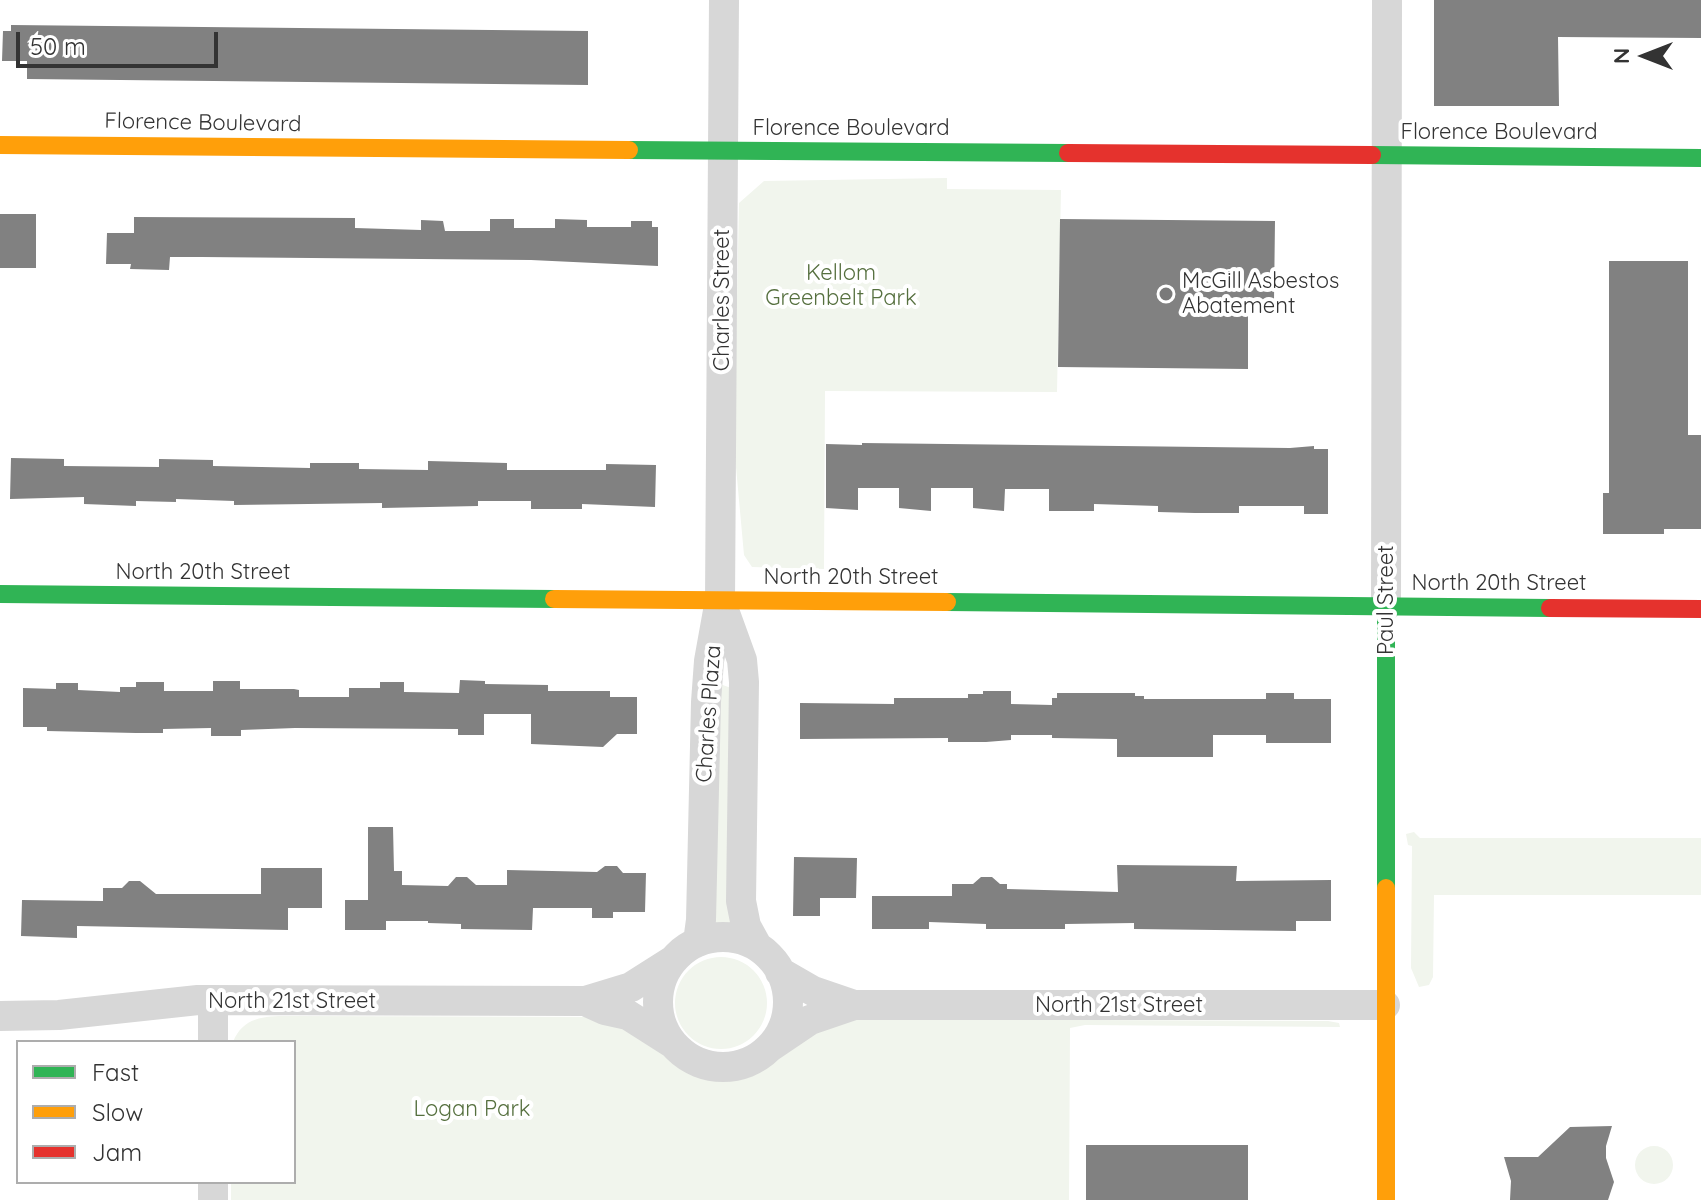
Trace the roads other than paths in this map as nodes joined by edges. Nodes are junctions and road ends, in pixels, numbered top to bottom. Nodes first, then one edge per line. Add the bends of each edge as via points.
1 (724, 0) edge
2 (1387, 0) edge
3 (0, 145) edge
4 (723, 151) junction
5 (1387, 155) junction
6 (1701, 158) edge
7 (0, 594) edge
8 (720, 600) junction
9 (1386, 606) junction
10 (1701, 609) edge
11 (698, 942) junction
12 (757, 946) junction
13 (672, 961) junction
14 (780, 972) junction
15 (213, 1000) junction
16 (585, 1001) junction
17 (854, 1005) junction
18 (1385, 1005) junction
19 (0, 1016) edge
20 (213, 1040) edge
21 (674, 1044) junction
22 (770, 1047) junction
23 (1386, 1200) edge

1 - 4 street, Charles Street
2 - 5 street, Paul Street
3 - 4 street, Florence Boulevard
4 - 5 street, Florence Boulevard
4 - 8 street, Charles Street
5 - 6 street, Florence Boulevard
5 - 9 street, Paul Street
7 - 8 street, North 20th Street
8 - 9 street, North 20th Street
8 - 11 street, Charles Plaza via 706,702
8 - 12 street, Charles Plaza via 742,660 741,901
9 - 10 street, North 20th Street
9 - 18 street, Paul Street
11 - 12 street via 728,937
11 - 13 street
12 - 14 street
13 - 16 street via 631,987
13 - 21 street via 658,1001 659,1016
14 - 17 street
14 - 22 street via 787,989 787,1013
15 - 16 street, North 21st Street
15 - 19 street, North 21st Street
15 - 20 street
16 - 21 street via 628,1015
17 - 18 street, North 21st Street
17 - 22 street via 810,1020
18 - 23 street, Paul Street
21 - 22 street via 691,1059 720,1067 752,1060

